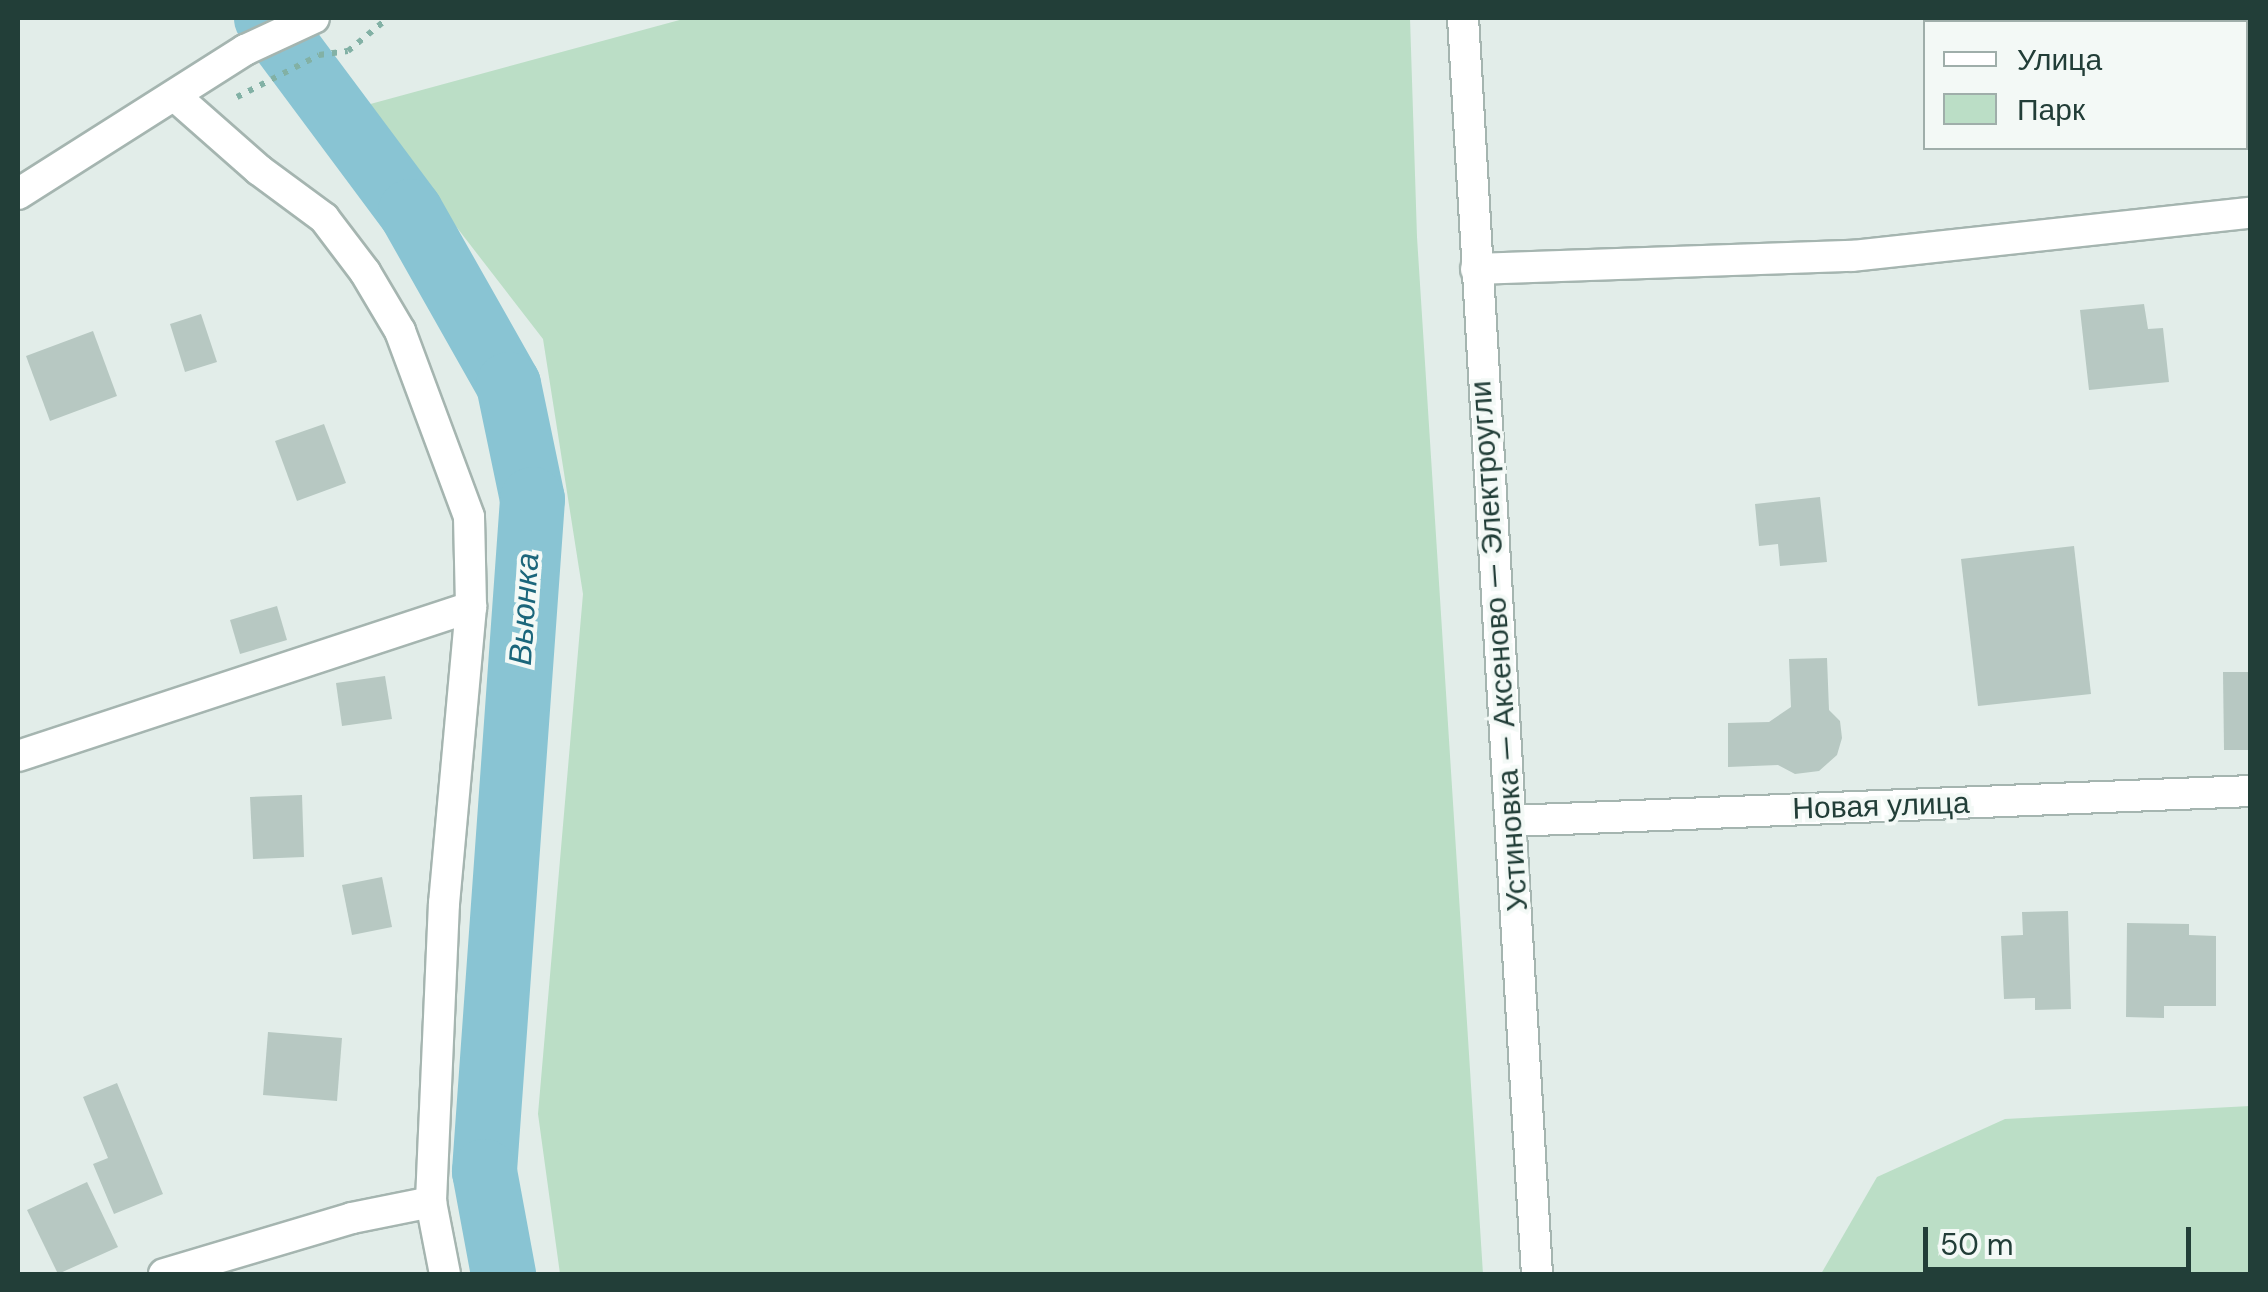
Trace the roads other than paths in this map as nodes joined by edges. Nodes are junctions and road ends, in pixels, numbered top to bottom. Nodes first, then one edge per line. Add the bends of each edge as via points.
1 (312, 18) edge
2 (1463, 18) edge
3 (174, 96) junction
4 (18, 194) edge
5 (2250, 213) edge
6 (1476, 269) junction
7 (471, 606) junction
8 (18, 756) edge
9 (2250, 791) edge
10 (1511, 821) junction
11 (431, 1202) junction
12 (164, 1274) edge
13 (445, 1274) edge
14 (1537, 1274) edge

1 - 3 street via 245,50
2 - 6 street, Устиновка — Аксеново — Электроугли
3 - 4 street
3 - 7 street via 324,218 400,331 469,517
5 - 6 street via 1852,256
6 - 10 street, Устиновка — Аксеново — Электроугли
7 - 8 street
7 - 11 street via 444,902
9 - 10 street, Новая улица
10 - 14 street, Устиновка — Аксеново — Электроугли
11 - 12 street via 352,1218
11 - 13 street

